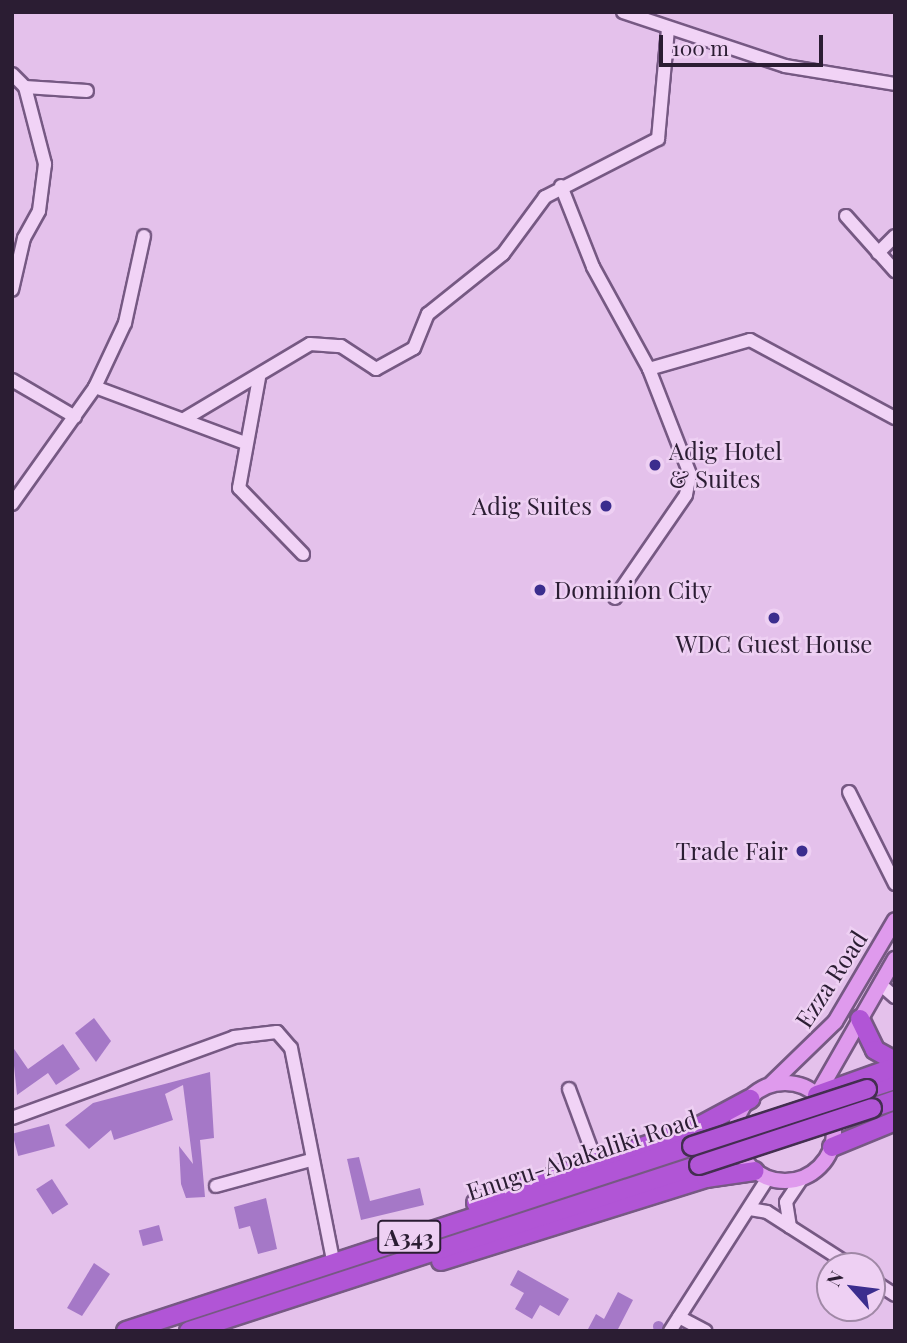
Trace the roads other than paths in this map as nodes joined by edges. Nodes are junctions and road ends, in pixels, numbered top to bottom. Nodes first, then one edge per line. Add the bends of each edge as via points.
1 (626, 13) edge
2 (668, 30) junction
3 (12, 74) edge
4 (895, 84) edge
5 (25, 87) junction
6 (87, 91) dead end
7 (561, 186) junction
8 (846, 216) dead end
9 (144, 236) dead end
10 (895, 236) edge
11 (878, 253) junction
12 (895, 271) edge
13 (12, 290) edge
14 (649, 369) junction
15 (259, 378) junction
16 (12, 380) edge
17 (96, 387) junction
18 (75, 417) junction
19 (186, 418) junction
20 (895, 418) edge
21 (243, 442) junction
22 (12, 504) edge
23 (303, 554) dead end
24 (615, 598) dead end
25 (849, 792) dead end
26 (895, 884) edge
27 (895, 920) edge
28 (895, 959) edge
29 (880, 984) junction
30 (895, 997) edge
31 (860, 1019) junction
32 (895, 1061) edge
33 (895, 1067) edge
34 (895, 1080) edge
35 (769, 1086) junction
36 (569, 1089) dead end
37 (817, 1095) junction
38 (750, 1099) junction
39 (895, 1100) edge
40 (12, 1118) edge
41 (895, 1121) edge
42 (832, 1147) junction
43 (311, 1160) junction
44 (596, 1162) junction
45 (762, 1175) junction
46 (802, 1178) junction
47 (216, 1186) dead end
48 (750, 1209) junction
49 (790, 1227) junction
50 (829, 1252) edge
51 (331, 1255) junction
52 (248, 1290) junction
53 (251, 1310) junction
54 (679, 1317) junction
55 (126, 1331) edge
56 (189, 1331) edge
57 (670, 1331) edge
58 (705, 1331) edge

1 - 2 street
2 - 4 street via 821,74
2 - 7 street via 658,139
3 - 5 street
5 - 6 street
5 - 13 street via 44,172
7 - 14 street via 593,267
7 - 15 street via 537,205 503,254 428,314 414,348 376,369 341,346 310,344
8 - 11 street
9 - 17 street via 125,323
10 - 11 street
11 - 12 street
14 - 20 street via 750,340
14 - 24 street via 691,480
15 - 19 street
15 - 21 street via 259,402
16 - 18 street
17 - 18 street
17 - 19 street
18 - 22 street
19 - 21 street
21 - 23 street via 239,488
25 - 26 street
27 - 35 main road, Ezza Road via 835,1022
28 - 29 main road, Ezza Road
29 - 30 street
29 - 31 main road, Ezza Road
31 - 32 highway via 875,1050
31 - 37 main road, Ezza Road
33 - 37 highway
34 - 52 highway, Enugu-Abakaliki Road / A343, bridge
35 - 37 main road via 799,1085
35 - 38 main road
36 - 44 street
37 - 42 main road via 829,1110
38 - 44 highway via 694,1129
38 - 45 main road via 736,1136
39 - 53 highway, A343, bridge
40 - 43 street via 234,1037 277,1032 290,1048
41 - 42 highway
42 - 46 main road
43 - 47 street
43 - 51 street
44 - 51 highway
45 - 46 main road
45 - 48 street
45 - 53 highway via 706,1178 355,1288
46 - 49 street via 786,1202
48 - 49 street
48 - 54 street
49 - 50 street
51 - 52 highway
52 - 55 highway, Enugu-Abakaliki Road / A343
53 - 56 highway, A343
54 - 57 street
54 - 58 street

